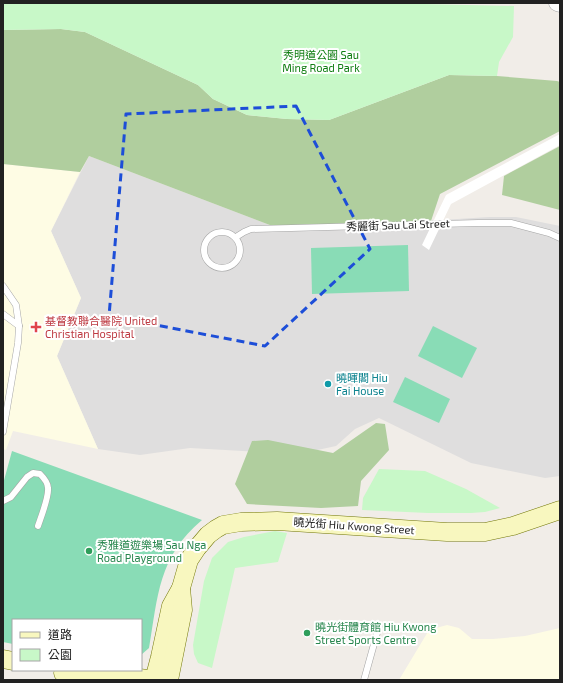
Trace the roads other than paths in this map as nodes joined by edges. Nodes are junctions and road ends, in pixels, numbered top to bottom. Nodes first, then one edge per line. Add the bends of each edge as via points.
1 (557, 3) edge
2 (560, 4) edge
3 (236, 237) junction
4 (560, 238) edge
5 (3, 286) edge
6 (3, 314) edge
7 (19, 326) junction
8 (4, 420) edge
9 (3, 432) edge
10 (3, 501) edge
11 (560, 510) edge
12 (38, 526) dead end
13 (181, 588) junction
14 (379, 626) dead end
15 (56, 672) edge
16 (80, 680) edge
17 (154, 680) edge
18 (169, 680) edge
19 (364, 680) edge

1 - 2 street
3 - 3 lane via 241,248 238,260 227,268 210,263 204,252 210,236 221,231
3 - 4 lane, 秀麗街 Sau Lai Street via 251,229 511,223
5 - 7 lane via 16,305
6 - 7 lane
7 - 8 lane
8 - 9 lane
10 - 12 lane via 11,497 27,477 40,474 48,488
11 - 13 main road, 曉光街 Hiu Kwong Street via 513,526 484,532 277,521 232,523 216,529 197,548 189,560
13 - 17 main road, 曉光街 Hiu Kwong Street via 170,606
13 - 18 main road, 曉光街 Hiu Kwong Street via 183,610
14 - 19 lane
15 - 16 main road
15 - 17 main road via 92,672

